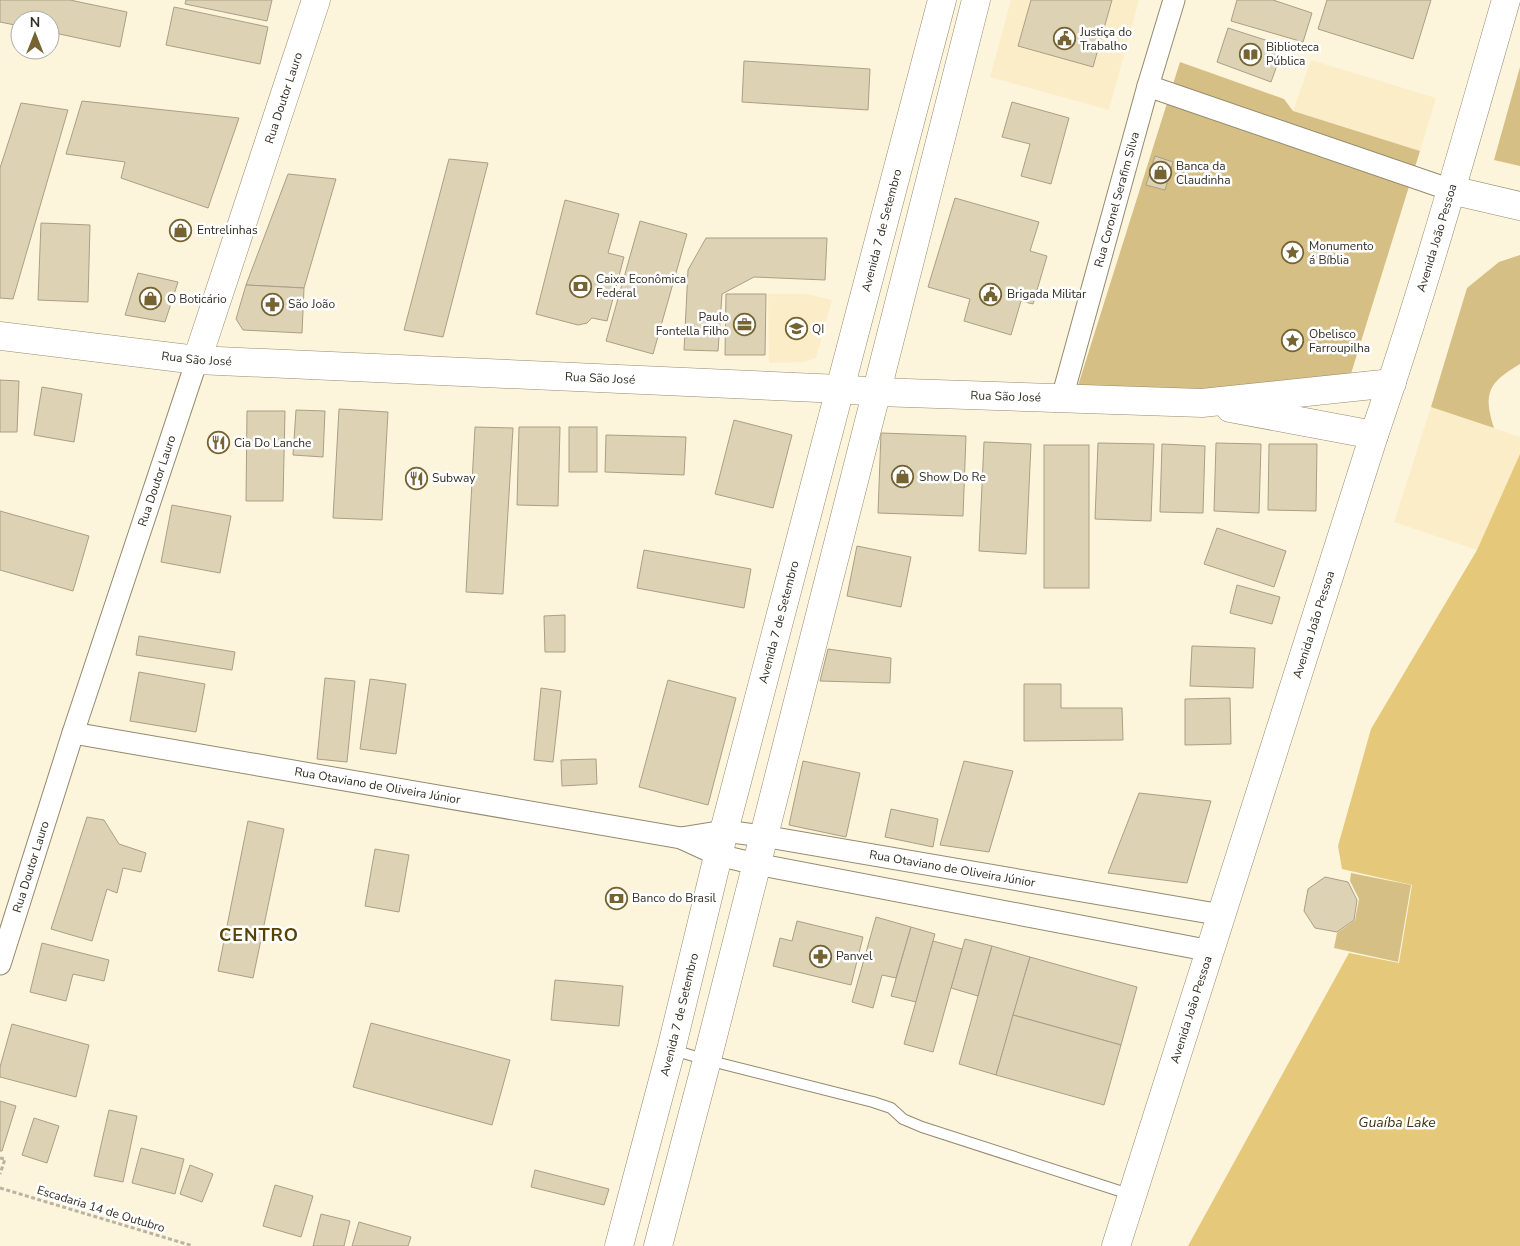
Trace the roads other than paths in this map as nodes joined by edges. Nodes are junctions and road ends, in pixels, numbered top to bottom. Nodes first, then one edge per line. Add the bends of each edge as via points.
1 (316, 0) edge
2 (942, 0) edge
3 (976, 0) edge
4 (1174, 0) edge
5 (1506, 0) edge
6 (1148, 86) junction
7 (1451, 190) junction
8 (1520, 206) edge
9 (0, 336) edge
10 (196, 360) junction
11 (1392, 383) junction
12 (840, 389) junction
13 (876, 392) junction
14 (1062, 398) junction
15 (1202, 403) junction
16 (1374, 436) junction
17 (777, 629) junction
18 (814, 637) junction
19 (73, 733) junction
20 (763, 836) junction
21 (721, 843) junction
22 (921, 863) junction
23 (756, 864) junction
24 (1056, 886) junction
25 (914, 894) junction
26 (1222, 915) junction
27 (1047, 920) junction
28 (1211, 951) junction
29 (0, 964) edge
30 (671, 1050) junction
31 (707, 1060) junction
32 (1132, 1195) junction
33 (619, 1246) edge
34 (658, 1246) edge
35 (1116, 1246) edge

1 - 10 street, Rua Doutor Lauro
2 - 12 street, Avenida 7 de Setembro
3 - 13 street
4 - 6 street, Rua Coronel Serafim Silva
5 - 7 street, Avenida João Pessoa
6 - 7 street
6 - 14 street, Rua Coronel Serafim Silva
7 - 8 street
7 - 11 street, Avenida João Pessoa
9 - 10 street, Rua São José
10 - 12 street, Rua São José
10 - 19 street, Rua Doutor Lauro
11 - 15 street, Rua São José
11 - 16 street, Avenida João Pessoa
12 - 13 street, Rua São José
12 - 17 street, Avenida 7 de Setembro
13 - 14 street, Rua São José
13 - 18 street
14 - 15 street, Rua São José
15 - 16 street, Rua São José
16 - 26 street, Avenida João Pessoa
17 - 18 street
17 - 21 street, Avenida 7 de Setembro
18 - 20 street
19 - 21 street, Rua Otaviano de Oliveira Júnior
19 - 29 street, Rua Doutor Lauro
20 - 21 street, Rua Otaviano de Oliveira Júnior
20 - 22 street, Rua Otaviano de Oliveira Júnior
20 - 23 street
21 - 23 street, Rua Otaviano de Oliveira Júnior
21 - 30 street, Avenida 7 de Setembro
22 - 24 street, Rua Otaviano de Oliveira Júnior
22 - 25 street
23 - 25 street, Rua Otaviano de Oliveira Júnior
23 - 31 street
24 - 26 street, Rua Otaviano de Oliveira Júnior
24 - 27 street
25 - 27 street, Rua Otaviano de Oliveira Júnior
26 - 28 street, Avenida João Pessoa
27 - 28 street, Rua Otaviano de Oliveira Júnior
28 - 32 street, Avenida João Pessoa
30 - 31 lane
30 - 33 street, Avenida 7 de Setembro
31 - 32 lane via 873,1102 891,1108 903,1119 922,1127
31 - 34 street
32 - 35 street, Avenida João Pessoa

